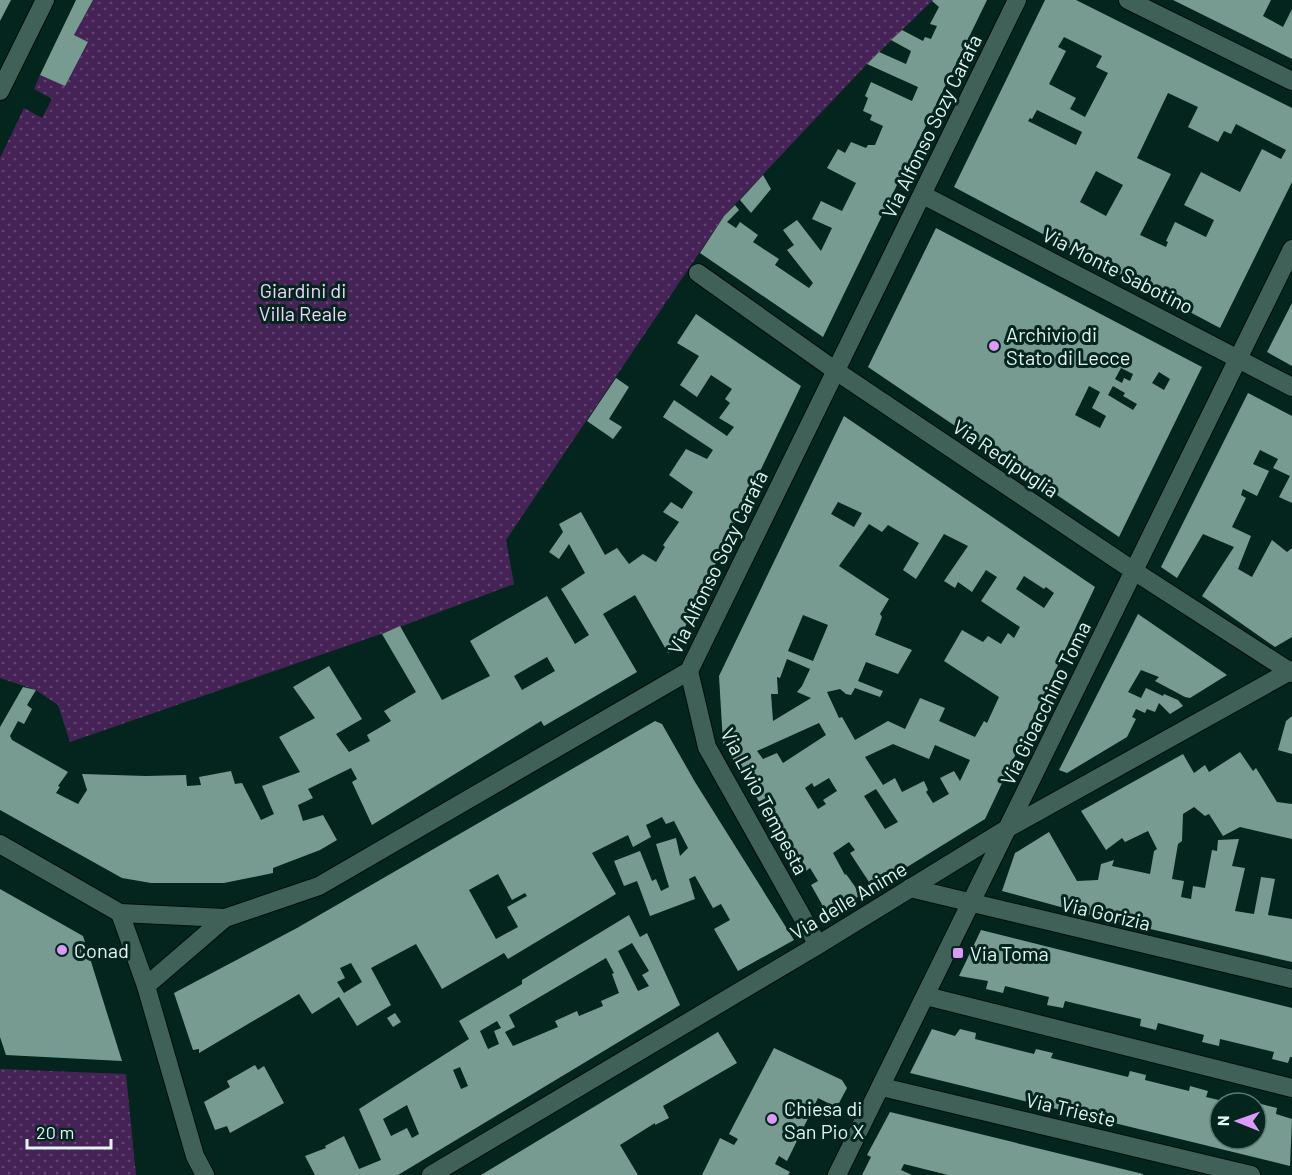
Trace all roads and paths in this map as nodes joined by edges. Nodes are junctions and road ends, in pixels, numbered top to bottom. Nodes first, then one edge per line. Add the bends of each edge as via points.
1 (45, 0) edge
2 (1017, 0) edge
3 (1128, 0) edge
4 (1292, 81) edge
5 (0, 91) edge
6 (923, 195) junction
7 (1292, 249) edge
8 (698, 273) dead end
9 (1239, 358) junction
10 (836, 371) junction
11 (1292, 387) edge
12 (1134, 572) junction
13 (689, 671) junction
14 (1291, 672) edge
15 (1010, 827) junction
16 (0, 844) edge
17 (910, 888) junction
18 (971, 904) junction
19 (120, 913) junction
20 (225, 918) junction
21 (818, 945) junction
22 (1292, 979) edge
23 (146, 986) junction
24 (926, 996) junction
25 (882, 1087) junction
26 (1292, 1088) edge
27 (195, 1156) junction
28 (193, 1175) edge
29 (205, 1175) edge
30 (431, 1175) edge
31 (837, 1175) edge
32 (1251, 1175) edge

1 - 5 street
2 - 6 street, Via Alfonso Sozy Carafa
3 - 4 street
6 - 9 street, Via Monte Sabotino
6 - 10 street, Via Alfonso Sozy Carafa
7 - 9 street, Via Gioacchino Toma
8 - 10 street, Via Redipuglia
9 - 11 street, Via Monte Sabotino
9 - 12 street, Via Gioacchino Toma
10 - 12 street, Via Redipuglia
10 - 13 street, Via Alfonso Sozy Carafa
12 - 14 street, Via Redipuglia
12 - 15 street, Via Gioacchino Toma
13 - 20 street, Via Alfonso Sozy Carafa via 319,886
13 - 21 street, Via Livio Tempesta via 706,747
14 - 15 street, Via delle Anime
15 - 17 street, Via delle Anime
15 - 18 street, Via Gioacchino Toma
16 - 19 street, Via Alfonso Sozy Carafa
17 - 18 street, Via Gorizia
17 - 21 street, Via delle Anime
18 - 22 street, Via Gorizia
18 - 24 street, Via Gioacchino Toma
19 - 20 street, Via Alfonso Sozy Carafa
19 - 23 street
20 - 23 street, Via Alfonso Sozy Carafa
21 - 30 street, Via delle Anime
23 - 27 street
24 - 25 street, Via Gioacchino Toma
24 - 26 street
25 - 31 street, Via Gioacchino Toma
25 - 32 street, Via Trieste
27 - 28 street
27 - 29 street

